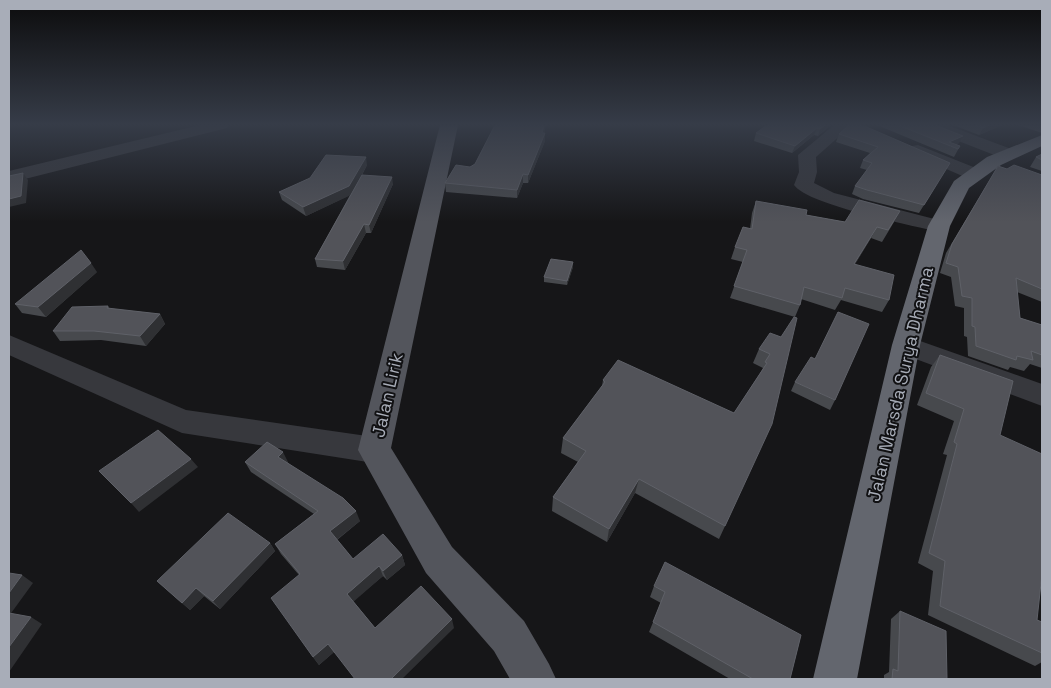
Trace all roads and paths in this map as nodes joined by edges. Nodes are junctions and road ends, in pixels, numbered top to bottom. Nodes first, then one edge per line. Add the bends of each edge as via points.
1 (90, 157) edge
2 (442, 157) edge
3 (807, 157) edge
4 (964, 157) edge
5 (985, 157) edge
6 (1013, 157) edge
7 (999, 165) junction
8 (9, 177) edge
9 (939, 226) junction
10 (9, 344) edge
11 (906, 345) junction
12 (1042, 395) edge
13 (374, 450) junction
14 (534, 679) edge
15 (835, 679) edge

1 - 8 street
2 - 13 main road, Jalan Lirik
3 - 9 street via 808,172 804,184 812,191
4 - 7 street
5 - 7 street
6 - 7 highway, Jalan Marsda Surya Dharma
7 - 9 highway, Jalan Marsda Surya Dharma via 961,185
9 - 11 highway, Jalan Marsda Surya Dharma
10 - 13 street via 182,421
11 - 12 street
11 - 15 highway, Jalan Marsda Surya Dharma
13 - 14 main road, Jalan Lirik via 439,560 509,636

